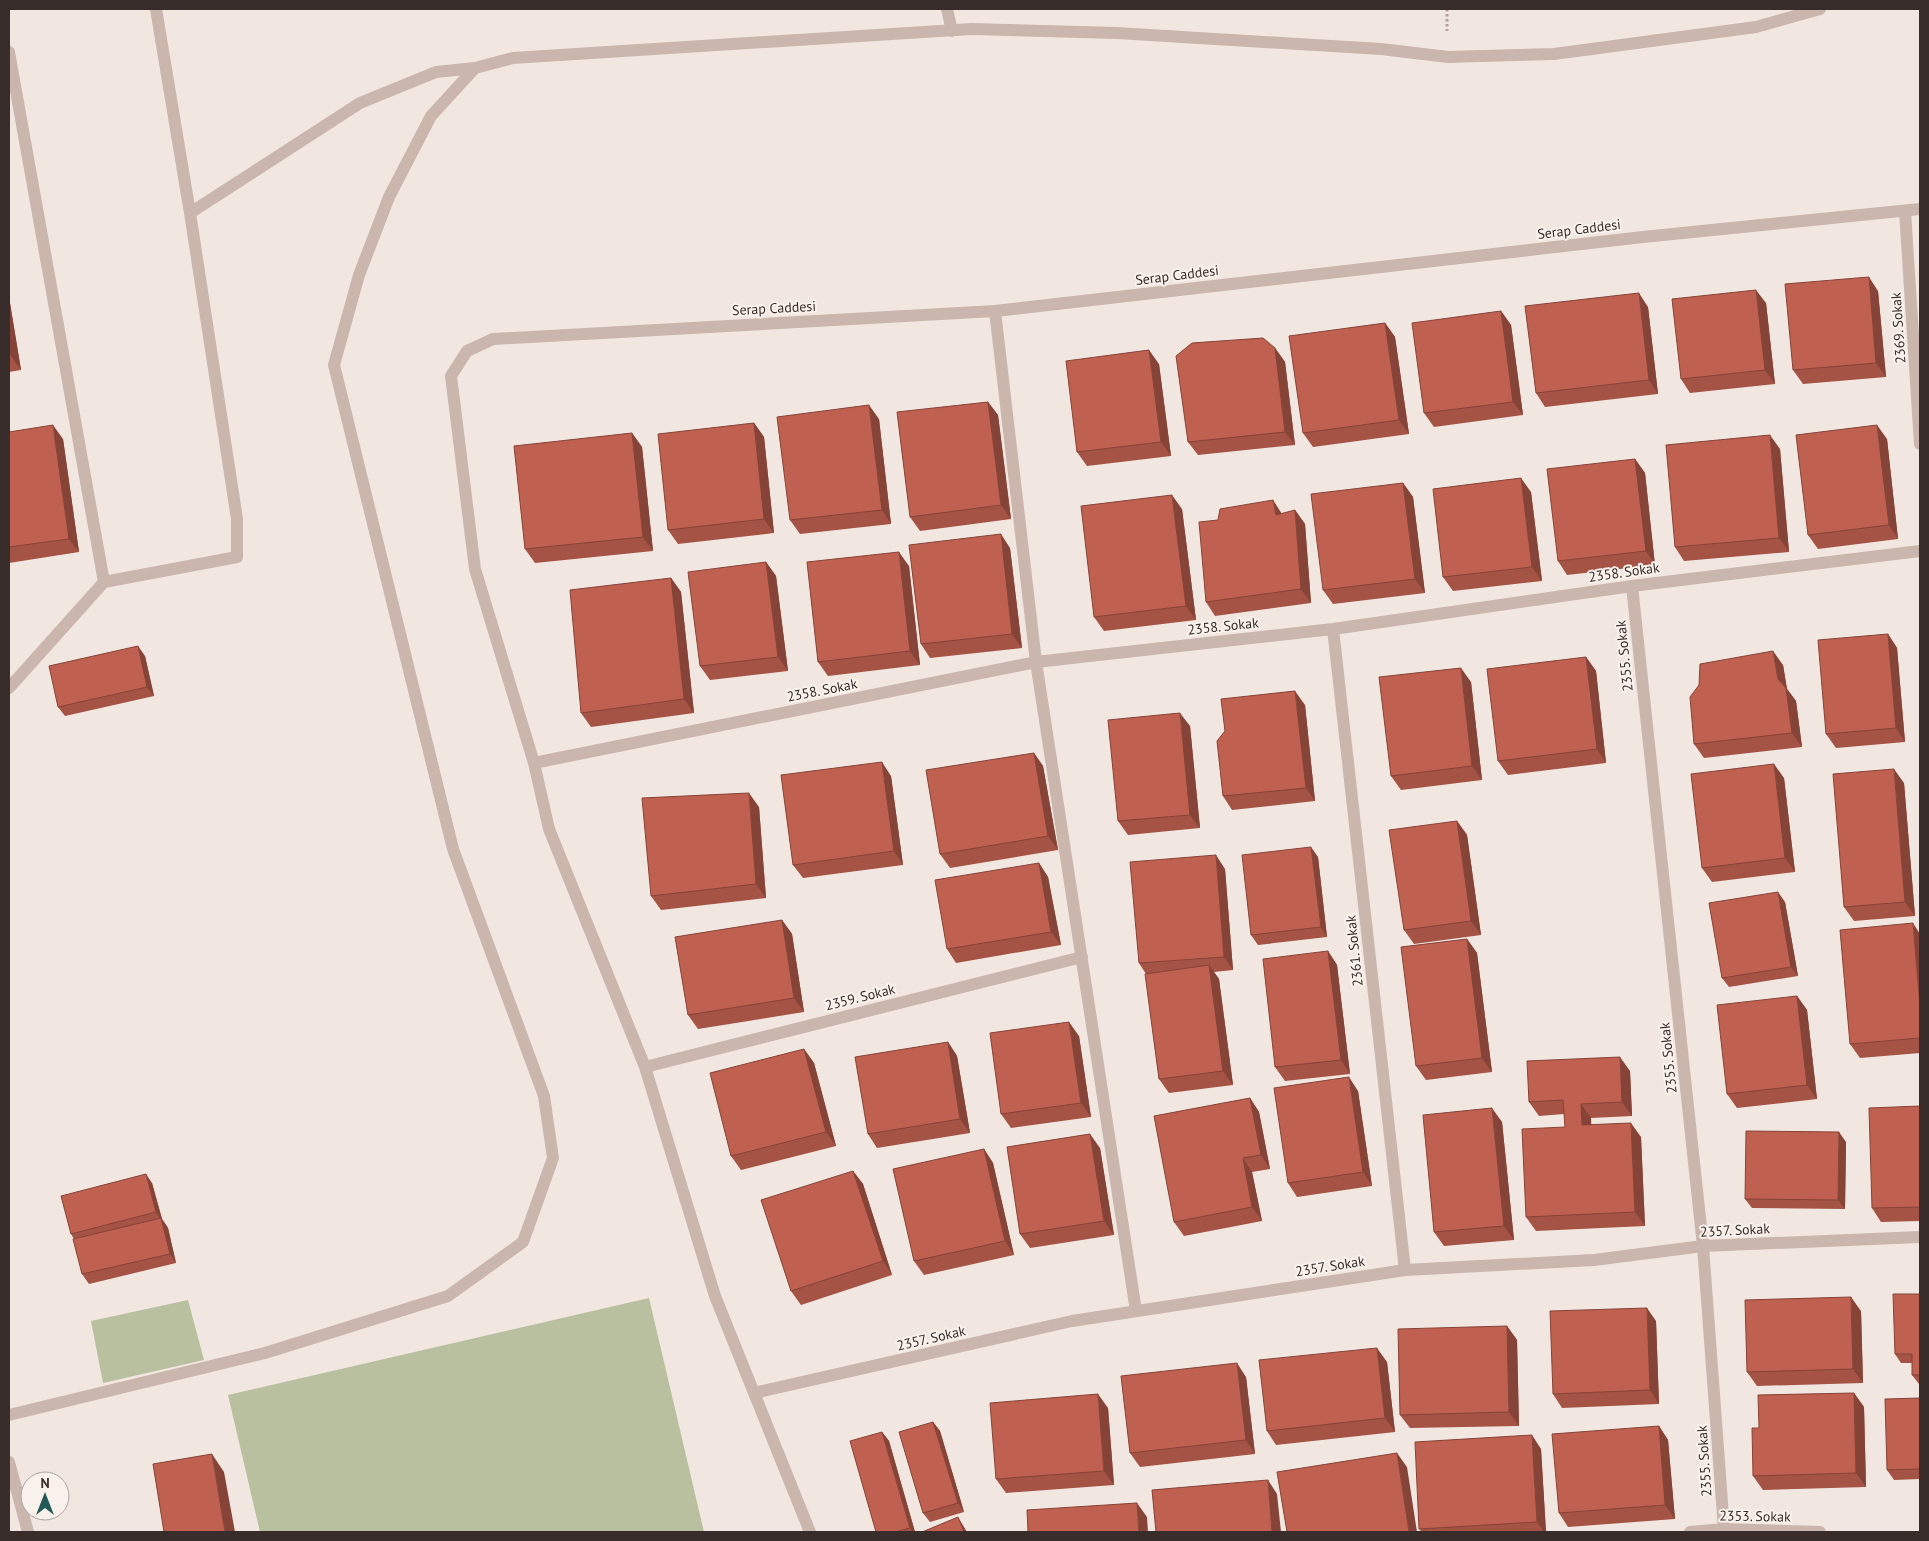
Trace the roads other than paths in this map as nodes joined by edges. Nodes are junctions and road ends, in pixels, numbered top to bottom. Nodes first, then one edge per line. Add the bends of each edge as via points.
1 (156, 9) edge
2 (947, 9) edge
3 (1820, 9) edge
4 (952, 31) junction
5 (9, 52) edge
6 (475, 68) junction
7 (1920, 209) edge
8 (1905, 211) junction
9 (190, 213) junction
10 (995, 311) junction
11 (1920, 444) edge
12 (1920, 551) edge
13 (104, 582) junction
14 (1632, 586) junction
15 (1333, 629) junction
16 (1036, 662) junction
17 (9, 688) edge
18 (534, 763) junction
19 (1082, 957) junction
20 (645, 1067) junction
21 (1920, 1237) edge
22 (1703, 1246) junction
23 (1404, 1270) junction
24 (1136, 1312) junction
25 (754, 1393) junction
26 (9, 1415) edge
27 (9, 1462) edge
28 (1724, 1529) junction
29 (28, 1532) edge
30 (810, 1532) edge
31 (1690, 1532) edge
32 (1820, 1532) edge

1 - 9 street
2 - 4 street
3 - 4 street via 1756,27 1534,55 1448,57 1382,49 1127,34
4 - 6 street via 513,58
5 - 13 street
6 - 9 street via 436,72 360,103
6 - 26 street via 431,116 389,197 360,275 334,365 453,849 544,1096 553,1158 523,1242 448,1296 265,1353
7 - 8 street, Serap Caddesi
8 - 10 street, Serap Caddesi via 1643,237
8 - 11 street, 2369. Sokak
9 - 13 street via 237,519 237,557
10 - 16 street
10 - 18 street, Serap Caddesi via 493,339 467,351 451,376 475,569
12 - 14 street, 2358. Sokak
13 - 17 street
14 - 15 street, 2358. Sokak
14 - 22 street, 2355. Sokak
15 - 16 street, 2358. Sokak
15 - 23 street, 2361. Sokak
16 - 18 street, 2358. Sokak
16 - 19 street
18 - 20 street via 549,829
19 - 20 street, 2359. Sokak
19 - 24 street
20 - 25 street via 715,1296
21 - 22 street, 2357. Sokak
22 - 23 street, 2357. Sokak via 1594,1260
22 - 28 street, 2355. Sokak
23 - 24 street, 2357. Sokak
24 - 25 street, 2357. Sokak via 1072,1321
25 - 30 street
27 - 29 street
28 - 31 street, 2353. Sokak
28 - 32 street, 2353. Sokak

